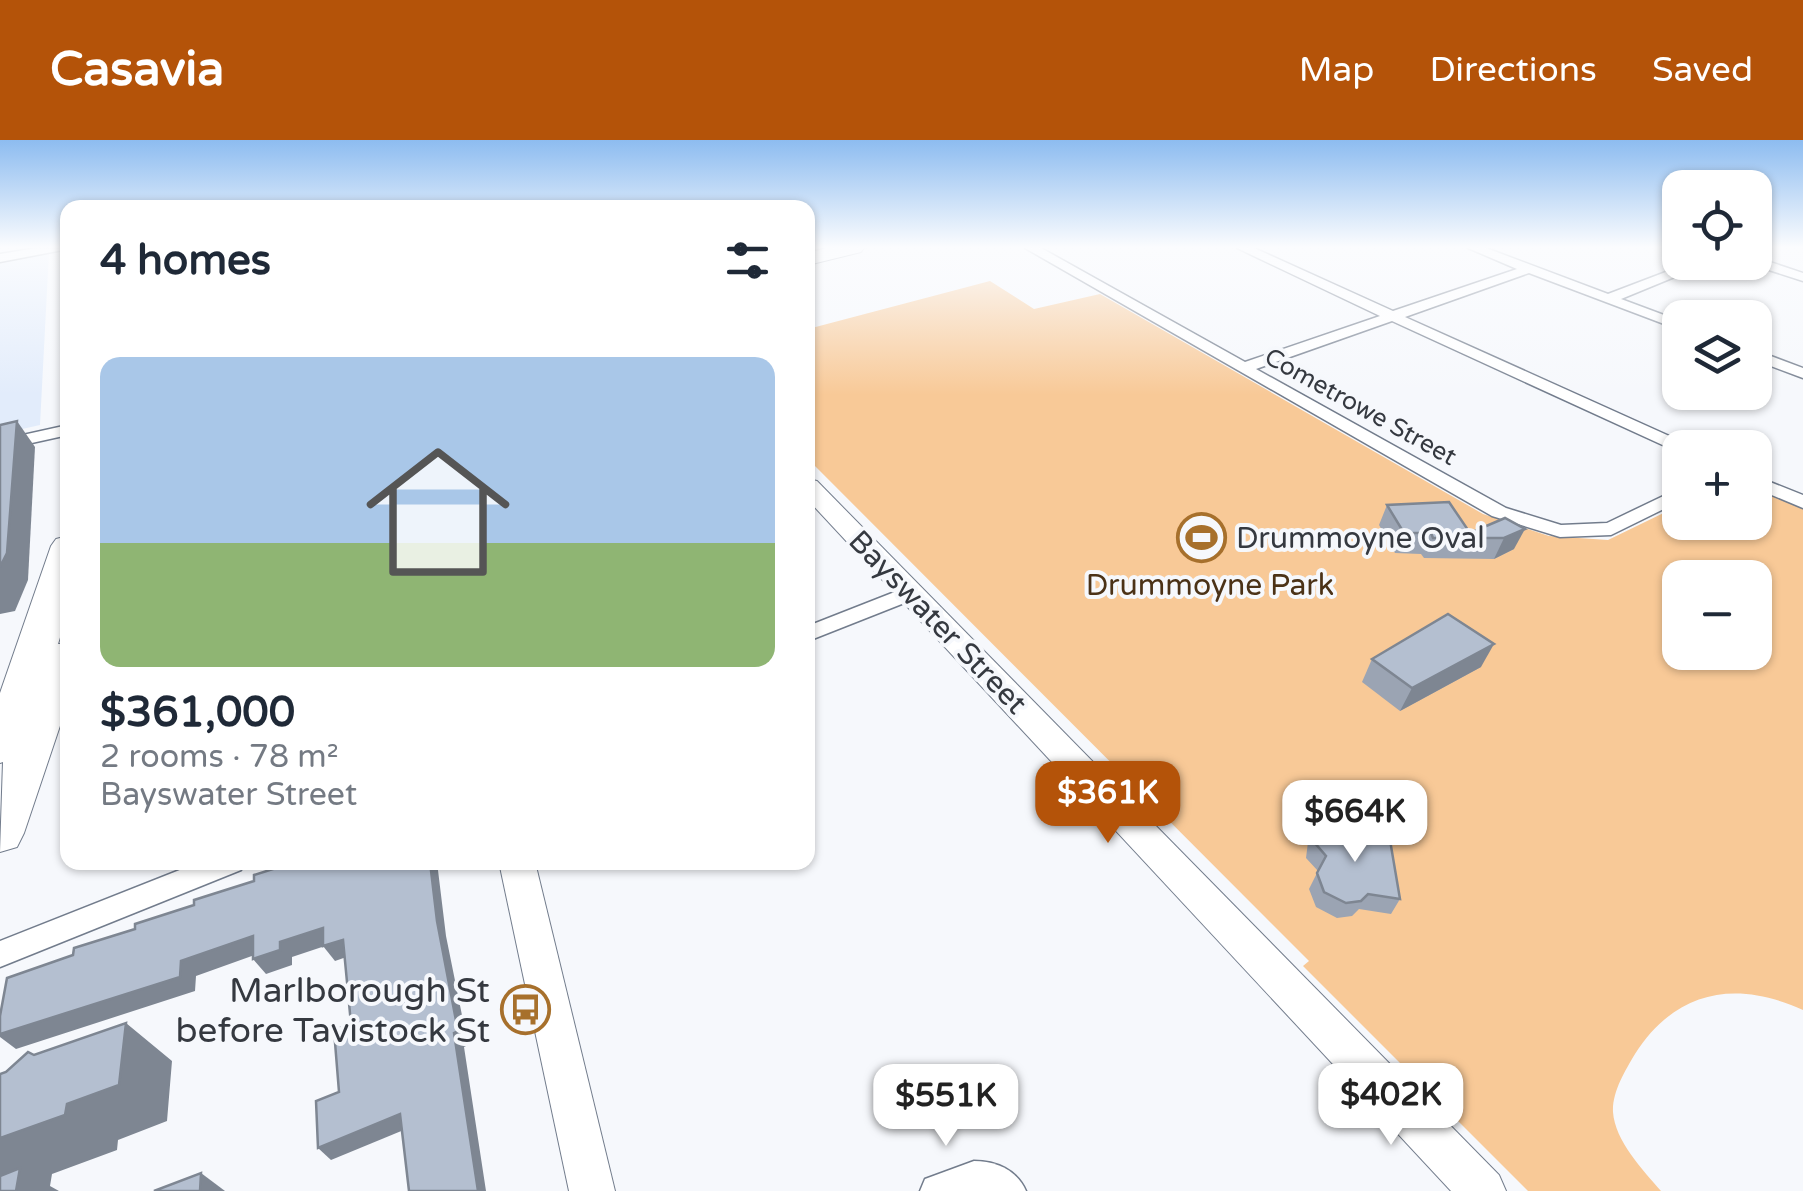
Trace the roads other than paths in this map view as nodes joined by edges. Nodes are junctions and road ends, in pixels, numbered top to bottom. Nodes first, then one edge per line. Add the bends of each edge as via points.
1 (1118, 297) edge
2 (1352, 297) edge
3 (1448, 297) edge
4 (1603, 297) edge
5 (1613, 297) edge
6 (1608, 299) junction
7 (1394, 316) junction
8 (1662, 319) edge
9 (1772, 361) edge
10 (1243, 368) junction
11 (1803, 373) edge
12 (60, 432) edge
13 (1662, 439) edge
14 (0, 445) edge
15 (1772, 488) edge
16 (815, 493) edge
17 (1803, 502) edge
18 (1662, 503) edge
19 (60, 573) edge
20 (910, 594) junction
21 (815, 631) edge
22 (60, 665) edge
23 (0, 748) edge
24 (0, 833) edge
25 (212, 870) edge
26 (519, 870) edge
27 (0, 954) edge
28 (994, 1184) edge
29 (592, 1191) edge
30 (938, 1191) edge
31 (1484, 1191) edge

1 - 10 street, Cometrowe Street
2 - 7 street
3 - 7 street
4 - 6 street
5 - 6 street
6 - 8 street
7 - 10 street
7 - 13 street
9 - 11 street
10 - 18 street, Cometrowe Street via 1498,512 1560,531 1611,530
12 - 14 street
15 - 17 street
16 - 20 street, Bayswater Street
19 - 23 highway
20 - 21 street
20 - 31 street, Bayswater Street
22 - 24 highway
25 - 27 street
26 - 29 street
28 - 30 street via 953,1181

